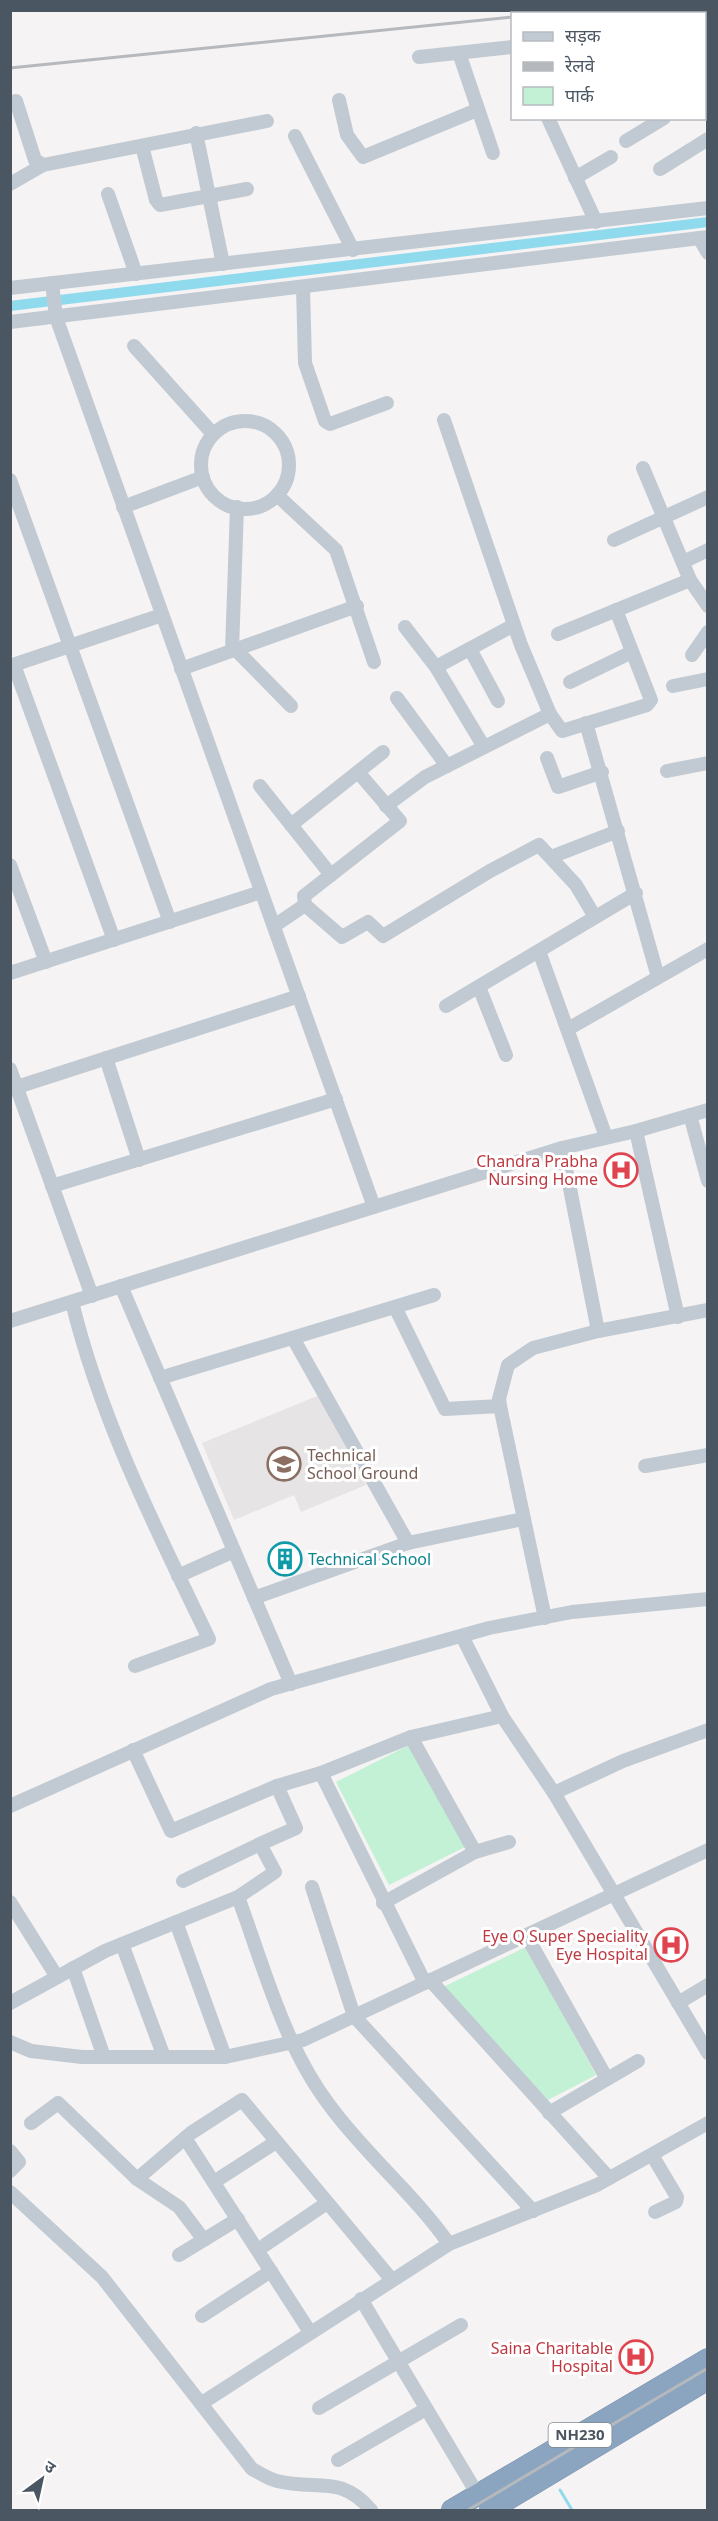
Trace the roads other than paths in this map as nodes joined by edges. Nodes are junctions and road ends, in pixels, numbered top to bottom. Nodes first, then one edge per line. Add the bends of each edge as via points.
1 (511, 47) edge
2 (459, 53) junction
3 (418, 57) dead end
4 (16, 100) dead end
5 (339, 100) dead end
6 (477, 110) junction
7 (549, 120) edge
8 (661, 120) edge
9 (267, 121) dead end
10 (196, 133) junction
11 (296, 136) dead end
12 (708, 139) edge
13 (626, 141) dead end
14 (142, 146) junction
15 (493, 153) dead end
16 (611, 157) dead end
17 (43, 165) junction
18 (660, 169) dead end
19 (575, 178) junction
20 (10, 184) edge
21 (247, 189) dead end
22 (108, 194) dead end
23 (208, 196) junction
24 (708, 208) edge
25 (596, 222) junction
26 (703, 237) edge
27 (353, 250) junction
28 (708, 253) edge
29 (223, 264) junction
30 (136, 274) junction
31 (52, 287) junction
32 (303, 287) junction
33 (10, 288) edge
34 (55, 314) junction
35 (10, 322) edge
36 (134, 346) dead end
37 (387, 403) dead end
38 (444, 420) dead end
39 (213, 434) junction
40 (643, 468) dead end
41 (203, 477) junction
42 (10, 480) edge
43 (278, 495) junction
44 (708, 497) edge
45 (123, 507) junction
46 (237, 507) junction
47 (663, 516) junction
48 (614, 540) dead end
49 (708, 550) edge
50 (683, 562) junction
51 (690, 580) junction
52 (357, 606) junction
53 (708, 606) edge
54 (616, 610) junction
55 (162, 615) junction
56 (514, 625) junction
57 (405, 627) dead end
58 (708, 632) edge
59 (558, 634) dead end
60 (72, 646) junction
61 (470, 649) junction
62 (234, 650) junction
63 (632, 652) junction
64 (692, 656) dead end
65 (374, 662) dead end
66 (12, 665) edge
67 (436, 667) junction
68 (181, 669) junction
69 (708, 679) edge
70 (570, 682) dead end
71 (673, 686) dead end
72 (397, 698) dead end
73 (498, 701) dead end
74 (291, 706) dead end
75 (550, 714) junction
76 (586, 723) junction
77 (484, 747) junction
78 (383, 752) dead end
79 (547, 758) dead end
80 (708, 763) edge
81 (447, 766) junction
82 (667, 771) dead end
83 (358, 772) junction
84 (602, 772) junction
85 (260, 786) dead end
86 (386, 806) junction
87 (291, 825) junction
88 (618, 831) junction
89 (551, 857) junction
90 (10, 865) edge
91 (331, 875) junction
92 (261, 892) junction
93 (636, 893) junction
94 (305, 905) junction
95 (595, 917) junction
96 (170, 922) junction
97 (274, 926) junction
98 (114, 940) junction
99 (708, 949) edge
100 (539, 951) junction
101 (46, 962) junction
102 (10, 974) edge
103 (658, 977) junction
104 (479, 987) junction
105 (299, 996) junction
106 (446, 1006) dead end
107 (568, 1029) junction
108 (506, 1055) dead end
109 (106, 1058) junction
110 (10, 1069) edge
111 (17, 1087) junction
112 (336, 1099) junction
113 (708, 1110) edge
114 (690, 1115) junction
115 (636, 1131) junction
116 (606, 1137) junction
117 (562, 1148) junction
118 (139, 1160) junction
119 (708, 1181) edge
120 (52, 1186) junction
121 (374, 1207) junction
122 (122, 1286) junction
123 (434, 1295) dead end
124 (92, 1296) junction
125 (72, 1302) junction
126 (395, 1307) junction
127 (708, 1310) edge
128 (678, 1317) junction
129 (10, 1321) edge
130 (598, 1331) junction
131 (293, 1338) junction
132 (160, 1378) junction
133 (500, 1406) junction
134 (708, 1455) edge
135 (645, 1466) dead end
136 (523, 1519) junction
137 (408, 1543) junction
138 (234, 1551) junction
139 (178, 1576) junction
140 (254, 1598) junction
141 (708, 1599) edge
142 (545, 1618) junction
143 (462, 1636) junction
144 (135, 1666) dead end
145 (291, 1684) junction
146 (502, 1716) junction
147 (708, 1730) edge
148 (411, 1737) junction
149 (133, 1750) junction
150 (321, 1773) junction
151 (277, 1786) junction
152 (554, 1793) junction
153 (10, 1806) edge
154 (509, 1842) dead end
155 (260, 1844) junction
156 (708, 1850) edge
157 (475, 1852) junction
158 (183, 1881) dead end
159 (312, 1887) dead end
160 (614, 1894) junction
161 (238, 1898) junction
162 (10, 1902) edge
163 (383, 1903) junction
164 (176, 1922) junction
165 (526, 1935) junction
166 (122, 1944) junction
167 (73, 1968) junction
168 (57, 1977) junction
169 (428, 1982) junction
170 (708, 1985) edge
171 (10, 2003) edge
172 (678, 2003) junction
173 (354, 2016) junction
174 (10, 2042) edge
175 (292, 2043) junction
176 (708, 2053) edge
177 (104, 2057) junction
178 (164, 2057) junction
179 (225, 2057) junction
180 (638, 2061) dead end
181 (608, 2079) junction
182 (549, 2113) junction
183 (31, 2123) dead end
184 (708, 2123) edge
185 (185, 2138) junction
186 (276, 2142) junction
187 (10, 2151) edge
188 (652, 2155) junction
189 (10, 2171) edge
190 (609, 2178) junction
191 (137, 2179) junction
192 (214, 2182) junction
193 (10, 2192) edge
194 (327, 2203) junction
195 (533, 2211) junction
196 (655, 2212) dead end
197 (238, 2219) junction
198 (204, 2240) junction
199 (449, 2244) junction
200 (265, 2246) dead end
201 (179, 2255) dead end
202 (271, 2271) junction
203 (392, 2280) junction
204 (361, 2299) junction
205 (202, 2316) dead end
206 (461, 2325) dead end
207 (310, 2332) junction
208 (708, 2359) edge
209 (398, 2360) junction
210 (708, 2379) edge
211 (202, 2403) junction
212 (319, 2408) dead end
213 (426, 2409) junction
214 (338, 2460) dead end
215 (484, 2503) edge
216 (371, 2511) edge
217 (452, 2511) edge

1 - 2 street
2 - 3 street
2 - 6 street
4 - 17 street via 35,160
5 - 6 street via 346,135 363,157
6 - 15 street
7 - 19 street
8 - 13 street
9 - 10 street
10 - 14 street
10 - 23 street
11 - 27 street
12 - 18 street
14 - 17 street
14 - 23 street via 160,204
16 - 19 street
17 - 20 street
19 - 25 street
21 - 23 street
22 - 30 street
23 - 29 street
24 - 25 street
25 - 27 street
26 - 28 street
26 - 32 street
27 - 29 street
29 - 30 street
30 - 31 street
31 - 33 street
31 - 34 street
32 - 34 street
32 - 37 street via 305,363 325,421 330,424
34 - 35 street
34 - 45 street
36 - 39 street
38 - 56 street
39 - 41 street via 203,451
39 - 43 street via 225,425 244,420 263,424 276,433 286,447 290,464
40 - 47 street
41 - 45 street
41 - 46 street via 215,497
42 - 60 street
43 - 46 street via 261,506
43 - 52 street via 336,550
44 - 47 street
45 - 55 street
46 - 62 street
47 - 48 street
47 - 50 street
49 - 50 street
50 - 51 street
51 - 53 street
51 - 54 street
52 - 62 street
52 - 65 street
54 - 59 street
54 - 63 street
55 - 60 street
55 - 68 street
56 - 61 street
56 - 75 street
57 - 67 street
58 - 64 street
60 - 66 street
60 - 96 street
61 - 67 street
61 - 73 street
62 - 68 street
62 - 74 street
63 - 70 street
63 - 76 street via 651,700 647,705
66 - 98 street
67 - 77 street
68 - 92 street
69 - 71 street
72 - 81 street
75 - 76 street via 562,731
75 - 77 street
76 - 84 street
77 - 81 street
78 - 83 street
79 - 84 street via 558,787
80 - 82 street
81 - 86 street
83 - 86 street
83 - 87 street
84 - 88 street
85 - 87 street
86 - 91 street via 400,821
87 - 91 street
88 - 89 street
88 - 93 street
89 - 94 street via 543,847 534,846 383,936 369,922 342,937
89 - 95 street via 576,885
90 - 101 street
91 - 94 street via 304,896
92 - 96 street
92 - 97 street
93 - 95 street
93 - 103 street
94 - 97 street
95 - 100 street
96 - 98 street
97 - 105 street
98 - 101 street
99 - 103 street
100 - 104 street
100 - 107 street
101 - 102 street
103 - 107 street
104 - 106 street
104 - 108 street
105 - 109 street
105 - 112 street
107 - 116 street
109 - 111 street
109 - 118 street
110 - 111 street
111 - 120 street
112 - 118 street
112 - 121 street
113 - 114 street
114 - 115 street
114 - 119 street
115 - 116 street
115 - 128 street
116 - 117 street
117 - 121 street
117 - 130 street
118 - 120 street
120 - 124 street
121 - 122 street
122 - 124 street
122 - 132 street
123 - 126 street
124 - 125 street
125 - 129 street
125 - 139 street via 84,1354 109,1423
126 - 131 street
126 - 133 street via 445,1409
127 - 128 street
128 - 130 street
130 - 133 street via 533,1348 508,1365
131 - 132 street
131 - 137 street
132 - 138 street
133 - 136 street
134 - 135 street
136 - 137 street
136 - 142 street
137 - 140 street
138 - 139 street
138 - 140 street
139 - 144 street via 209,1639
140 - 145 street
141 - 142 street
142 - 143 street
143 - 145 street
143 - 146 street
145 - 149 street via 271,1689
146 - 148 street
146 - 152 street
147 - 152 street via 623,1761
148 - 150 street
148 - 157 street
149 - 151 street via 171,1831
149 - 153 street
150 - 151 street
150 - 163 street
151 - 155 street via 296,1828
152 - 160 street
154 - 157 street
155 - 158 street
155 - 161 street via 275,1872
156 - 160 street
157 - 163 street
159 - 173 street
160 - 165 street
160 - 172 street
161 - 164 street
161 - 175 street
162 - 168 street
163 - 169 street
164 - 166 street
164 - 179 street
165 - 169 street
165 - 181 street
166 - 167 street
166 - 178 street
167 - 168 street
167 - 177 street
168 - 171 street
169 - 173 street
169 - 182 street
170 - 172 street
172 - 176 street
173 - 175 street
173 - 195 street
174 - 177 street via 31,2051
175 - 179 street
175 - 199 street via 329,2106 430,2217
177 - 178 street
178 - 179 street
180 - 181 street
181 - 182 street
182 - 190 street
183 - 191 street via 58,2103
184 - 188 street
185 - 186 street via 242,2100
185 - 191 street
185 - 192 street
186 - 192 street
186 - 194 street
187 - 189 street via 19,2162
188 - 190 street
188 - 196 street via 677,2197 676,2202
190 - 195 street
191 - 198 street via 179,2207
192 - 197 street
193 - 211 street via 102,2277
194 - 200 street
194 - 203 street
195 - 199 street
197 - 198 street
197 - 202 street
198 - 201 street
199 - 203 street
202 - 205 street
202 - 207 street
203 - 204 street
204 - 207 street
204 - 209 street
206 - 209 street
207 - 211 street
208 - 215 highway, NH230
209 - 212 street
209 - 213 street
210 - 215 highway, NH230
211 - 216 street via 252,2469 276,2481 342,2487
213 - 214 street
213 - 215 street
215 - 217 highway, NH230

